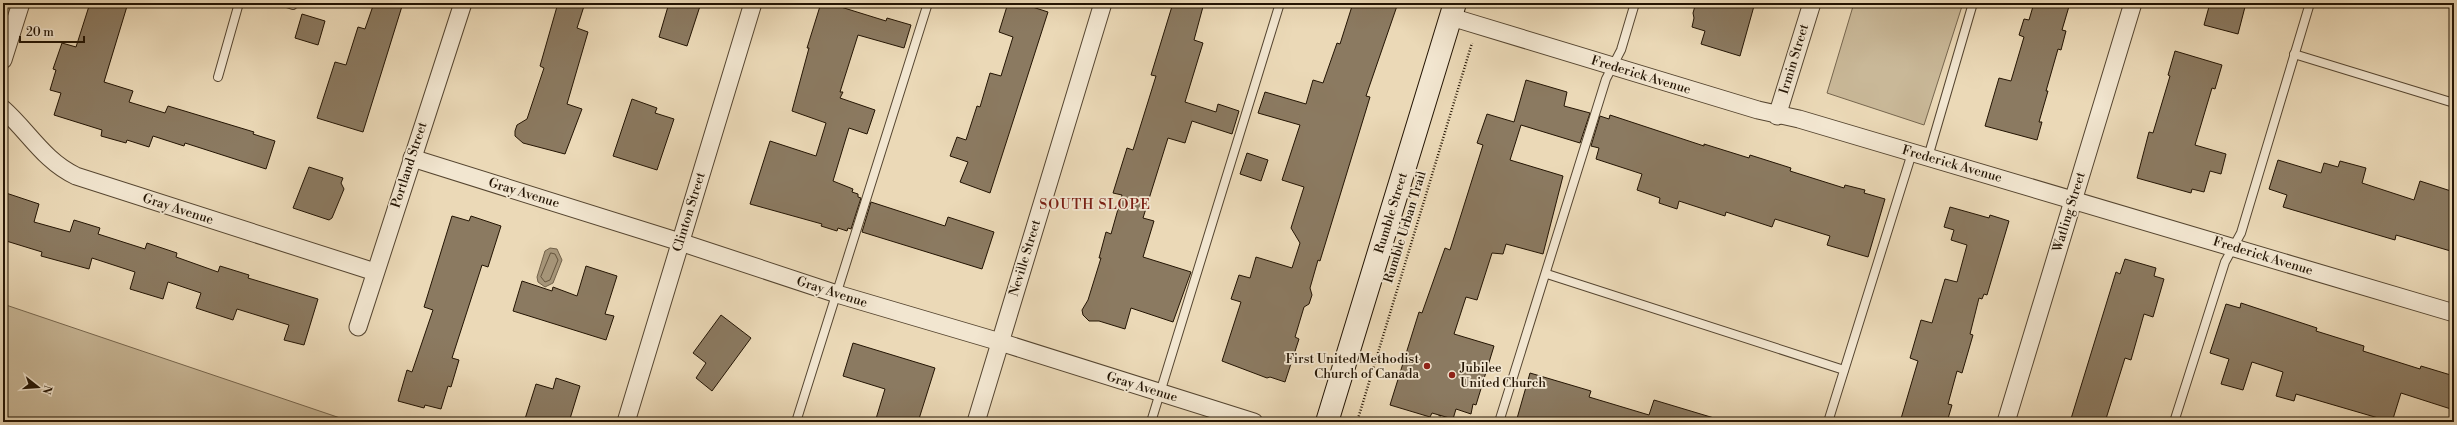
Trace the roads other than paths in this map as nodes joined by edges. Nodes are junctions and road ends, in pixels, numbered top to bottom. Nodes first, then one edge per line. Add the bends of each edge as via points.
1 (21, 3) edge
2 (239, 3) edge
3 (287, 3) edge
4 (293, 3) edge
5 (462, 3) edge
6 (753, 3) edge
7 (928, 3) edge
8 (1103, 3) edge
9 (1280, 3) edge
10 (1635, 3) edge
11 (1812, 3) edge
12 (1973, 3) edge
13 (2133, 3) edge
14 (2310, 3) edge
15 (1453, 10) edge
16 (2294, 54) junction
17 (3, 60) edge
18 (1612, 67) junction
19 (218, 77) dead end
20 (2454, 104) edge
21 (3, 109) edge
22 (1777, 116) junction
23 (1920, 155) junction
24 (412, 158) junction
25 (2073, 199) junction
26 (680, 242) junction
27 (2233, 247) junction
28 (375, 272) junction
29 (1547, 274) junction
30 (837, 294) junction
31 (2454, 313) edge
32 (358, 327) dead end
33 (1000, 342) junction
34 (1844, 370) junction
35 (1160, 392) junction
36 (626, 422) edge
37 (796, 422) edge
38 (976, 422) edge
39 (1151, 422) edge
40 (1254, 422) edge
41 (1326, 422) edge
42 (1499, 422) edge
43 (1828, 422) edge
44 (2006, 422) edge
45 (2174, 422) edge

1 - 17 street
2 - 19 lane
3 - 4 lane
5 - 24 street, Portland Street
6 - 26 street, Clinton Street
7 - 30 lane
8 - 33 street, Neville Street
9 - 35 lane
10 - 18 lane via 1621,50
11 - 22 street, Irmin Street
12 - 23 lane
13 - 25 street, Watling Street
14 - 16 lane
15 - 18 street, Frederick Avenue
15 - 41 street, Rumble Street
16 - 20 lane
16 - 27 lane via 2241,233
18 - 22 street, Frederick Avenue
18 - 29 lane
21 - 28 street, Gray Avenue via 48,158 61,169 76,176
22 - 23 street, Frederick Avenue via 1799,119
23 - 25 street, Frederick Avenue
23 - 34 lane
24 - 26 street, Gray Avenue
24 - 28 street, Portland Street
25 - 27 street, Frederick Avenue
25 - 44 street, Watling Street
26 - 30 street, Gray Avenue
26 - 36 street, Clinton Street
27 - 31 street, Frederick Avenue
27 - 45 lane via 2225,262
28 - 32 street, Portland Street
29 - 34 lane
29 - 42 lane
30 - 33 street, Gray Avenue
30 - 37 lane
33 - 35 street, Gray Avenue
33 - 38 street, Neville Street
34 - 43 lane
35 - 39 lane
35 - 40 street, Gray Avenue

